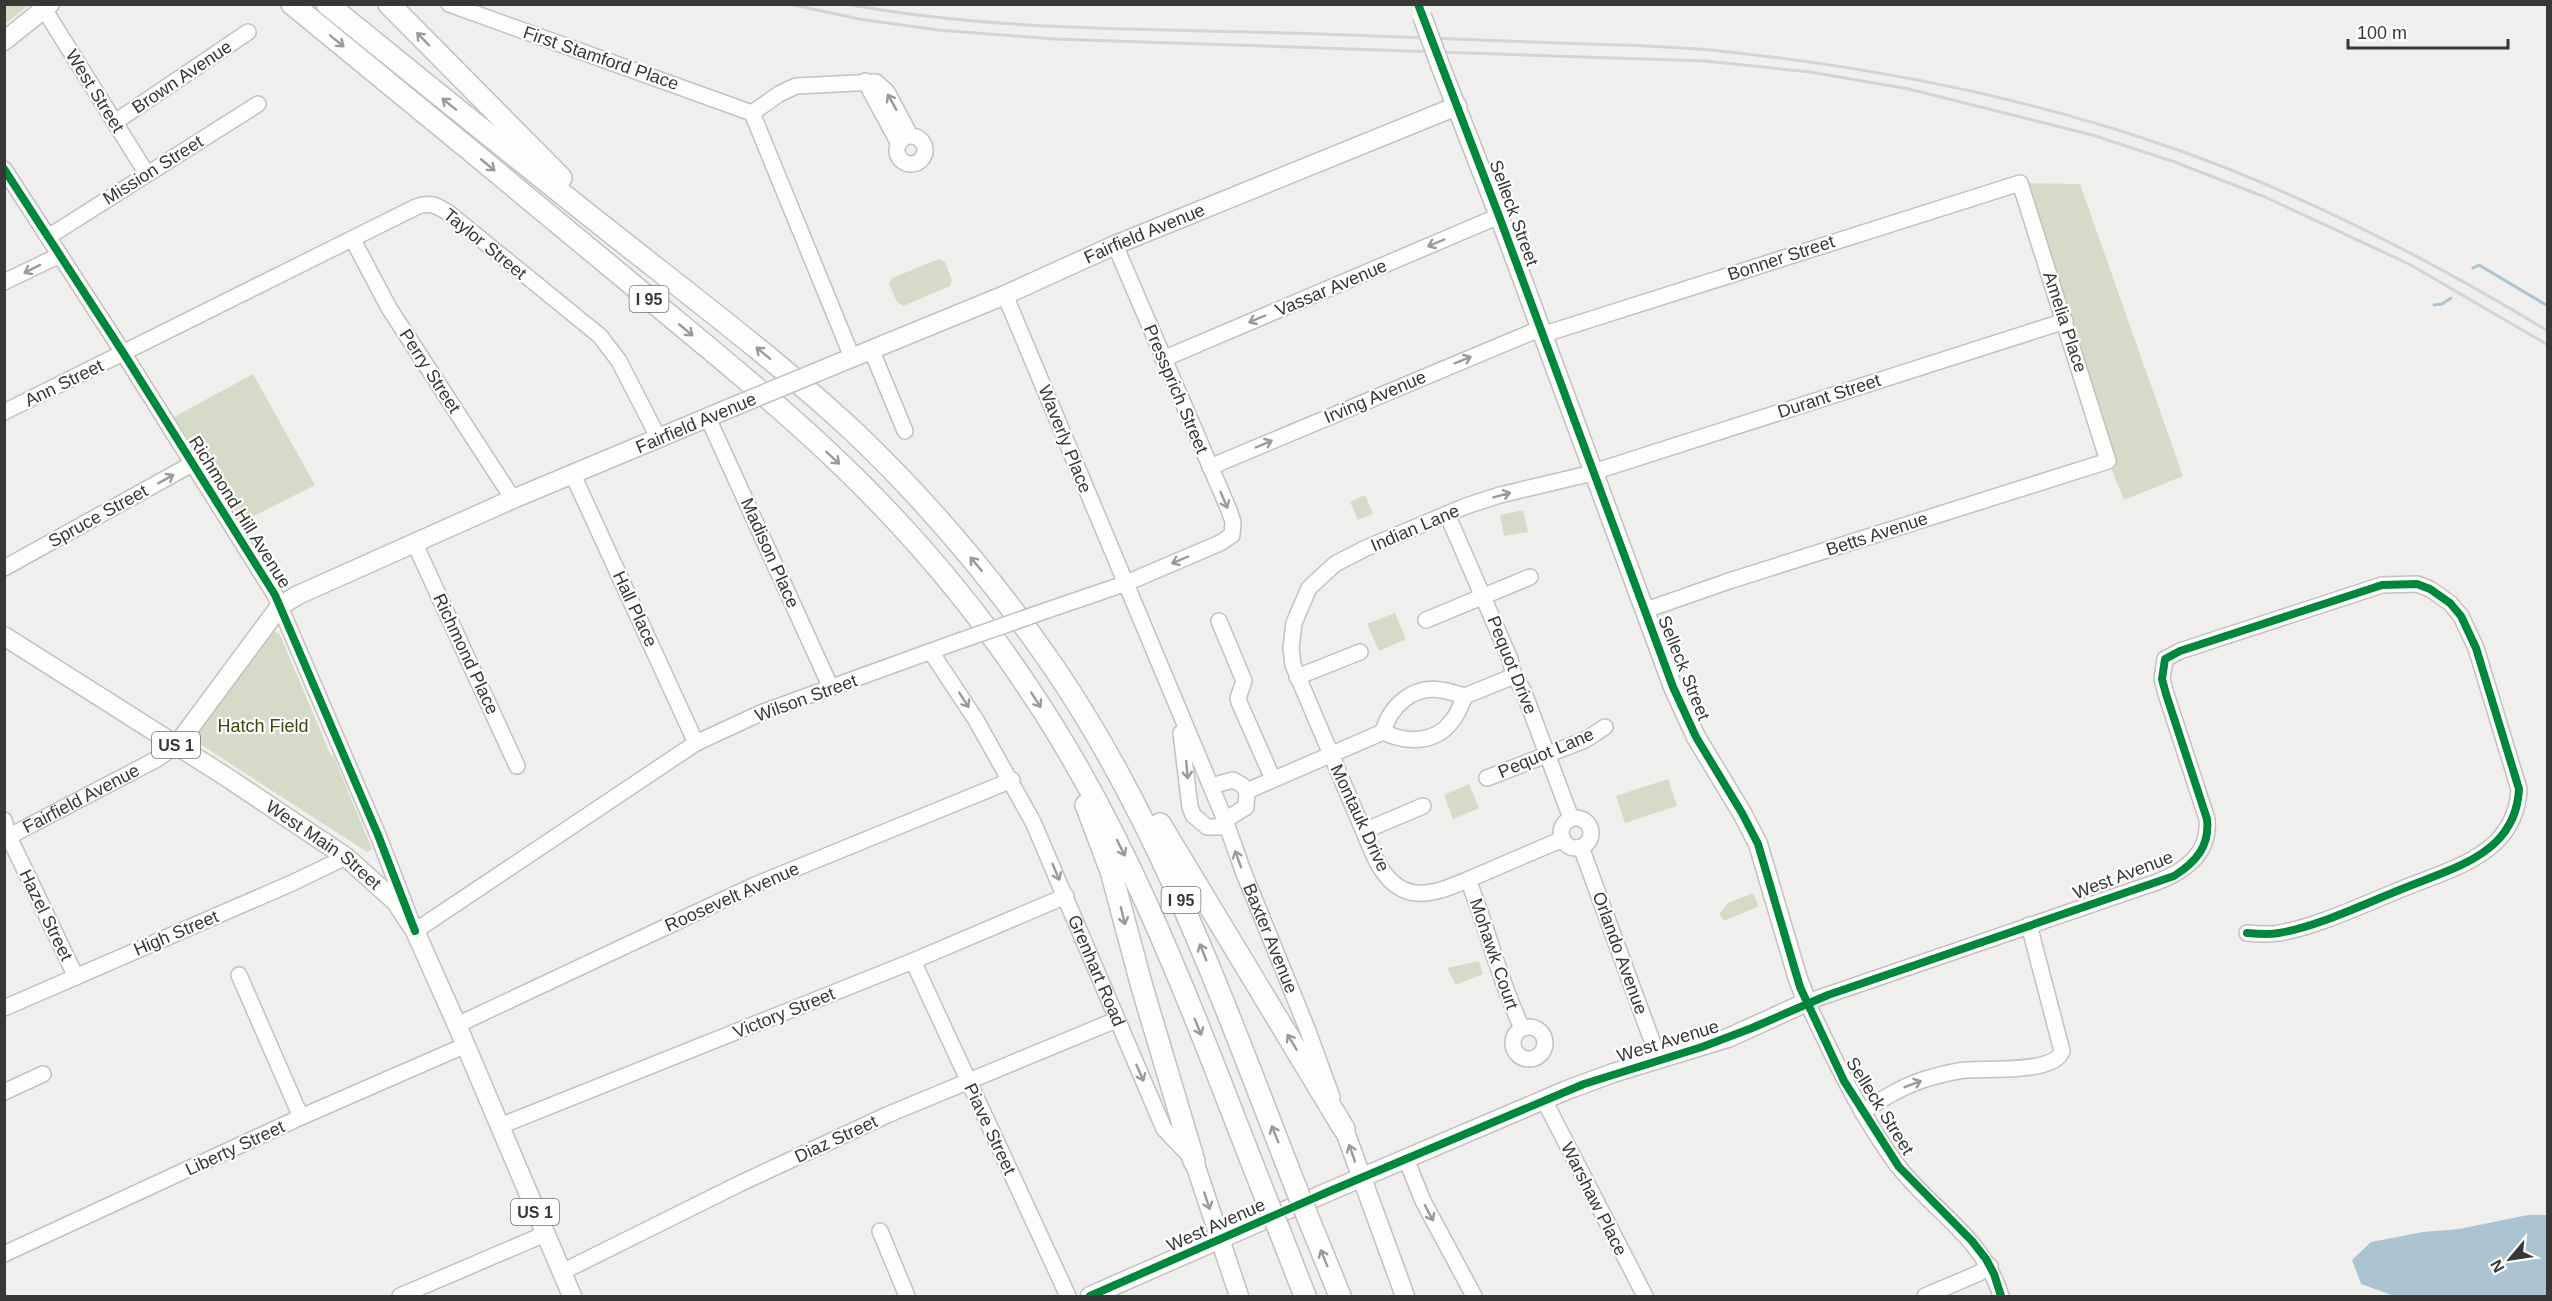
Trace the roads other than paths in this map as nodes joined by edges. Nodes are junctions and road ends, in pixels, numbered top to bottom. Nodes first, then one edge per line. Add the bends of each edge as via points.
1 (292, 4) edge
2 (327, 4) edge
3 (389, 4) edge
4 (449, 4) edge
5 (47, 7) edge
6 (1420, 10) edge
7 (248, 32) dead end
8 (4, 40) edge
9 (258, 104) dead end
10 (1457, 106) junction
11 (752, 113) junction
12 (115, 122) junction
13 (904, 139) dead end
14 (4, 168) edge
15 (147, 174) junction
16 (2020, 183) joint
17 (1499, 216) junction
18 (48, 237) junction
19 (353, 240) junction
20 (1115, 245) junction
21 (60, 255) junction
22 (643, 258) junction
23 (4, 282) edge
24 (1005, 295) junction
25 (2065, 321) junction
26 (1542, 332) junction
27 (871, 349) junction
28 (124, 354) junction
29 (852, 357) junction
30 (1163, 359) junction
31 (4, 412) edge
32 (708, 418) junction
33 (905, 431) dead end
34 (659, 439) junction
35 (2108, 461) joint
36 (192, 465) junction
37 (1210, 467) junction
38 (1594, 472) junction
39 (573, 475) junction
40 (513, 499) junction
41 (1447, 514) junction
42 (1232, 535) joint
43 (414, 542) junction
44 (4, 568) edge
45 (1530, 577) dead end
46 (1124, 584) junction
47 (1484, 596) junction
48 (280, 606) junction
49 (1646, 610) junction
50 (1426, 620) dead end
51 (1219, 621) dead end
52 (4, 636) edge
53 (1291, 648) joint
54 (931, 652) junction
55 (1360, 652) dead end
56 (1056, 670) junction
57 (1514, 676) junction
58 (1297, 677) junction
59 (831, 688) junction
60 (1170, 693) junction
61 (1465, 696) junction
62 (1052, 724) junction
63 (1605, 727) dead end
64 (1383, 732) junction
65 (696, 743) junction
66 (177, 746) junction
67 (1547, 754) junction
68 (1331, 755) junction
69 (517, 766) dead end
70 (1487, 778) dead end
71 (1273, 779) junction
72 (1012, 780) junction
73 (1211, 786) junction
74 (1247, 791) junction
75 (1423, 806) dead end
76 (1571, 819) junction
77 (4, 820) edge
78 (1226, 824) junction
79 (1364, 831) junction
80 (378, 836) junction
81 (7, 838) edge
82 (1563, 839) junction
83 (1581, 847) junction
84 (346, 856) junction
85 (373, 879) junction
86 (1468, 880) junction
87 (1066, 896) junction
88 (2029, 926) junction
89 (415, 931) junction
90 (2247, 933) dead end
91 (913, 961) junction
92 (239, 975) dead end
93 (76, 977) junction
94 (1807, 1002) junction
95 (4, 1008) edge
96 (1116, 1020) junction
97 (457, 1025) junction
98 (1522, 1028) dead end
99 (466, 1045) junction
100 (1659, 1060) junction
101 (43, 1074) dead end
102 (968, 1081) junction
103 (4, 1092) edge
104 (1544, 1100) junction
105 (1862, 1112) junction
106 (301, 1117) junction
107 (500, 1126) junction
108 (1344, 1129) junction
109 (1406, 1159) junction
110 (1194, 1161) junction
111 (1361, 1178) junction
112 (880, 1231) dead end
113 (545, 1234) junction
114 (1220, 1241) junction
115 (4, 1254) edge
116 (1990, 1266) junction
117 (562, 1272) junction
118 (406, 1295) edge
119 (572, 1296) edge
120 (907, 1296) edge
121 (1068, 1296) edge
122 (1090, 1296) edge
123 (1239, 1296) edge
124 (1305, 1296) edge
125 (1340, 1296) edge
126 (1405, 1296) edge
127 (1474, 1296) edge
128 (1645, 1296) edge
129 (1925, 1296) edge
130 (2001, 1296) edge

1 -> 62 highway, I 95 via 714,353 831,455 937,567 1009,660
22 -> 2 highway, I 95
22 -> 3 highway
4 - 11 street, First Stamford Place
5 - 8 main road
5 - 12 street, West Street
6 - 10 main road, Selleck Street, bridge
7 - 12 street, Brown Avenue
9 - 15 street, Mission Street
10 - 17 main road, Selleck Street
10 - 20 main road, Fairfield Avenue
11 - 13 street via 796,86 876,82 887,93
11 - 29 street
12 - 15 street, West Street
14 - 18 street, Richmond Hill Avenue
15 - 18 street, Mission Street
16 - 25 street, Amelia Place
16 - 26 street, Bonner Street
17 - 26 main road, Selleck Street
17 -> 30 street, Vassar Avenue
18 - 21 street, Richmond Hill Avenue
19 - 28 street, Taylor Street
19 - 34 street, Taylor Street via 422,205 440,207 600,336 619,361
19 - 40 street, Perry Street via 389,308
20 - 24 main road, Fairfield Avenue
20 - 30 street, Pressprich Street
21 -> 23 street
21 - 28 street, Richmond Hill Avenue
56 -> 22 highway, I 95 via 961,545 881,459 796,381
24 - 27 main road, Fairfield Avenue
24 - 46 street, Waverly Place
25 - 35 street, Amelia Place
25 - 38 street, Durant Street
37 -> 26 street, Irving Avenue via 1532,332
26 - 38 main road, Selleck Street
27 - 29 main road, Fairfield Avenue
27 - 33 street
28 - 31 street, Ann Street
28 - 36 street, Richmond Hill Avenue
29 - 32 main road, Fairfield Avenue, bridge
30 - 37 street, Pressprich Street
32 - 34 main road, Fairfield Avenue
32 - 59 street, Madison Place
34 - 39 main road, Fairfield Avenue
35 - 49 street, Betts Avenue
44 -> 36 street, Spruce Street
36 - 48 street, Richmond Hill Avenue
37 -> 42 street, Pressprich Street via 1233,522
41 -> 38 street, Indian Lane via 1500,495
38 - 49 main road, Selleck Street
39 - 40 main road, Fairfield Avenue
39 - 65 street, Hall Place
40 - 43 main road, Fairfield Avenue
41 - 47 street, Pequot Drive
41 - 53 street, Indian Lane via 1366,548 1325,571 1302,599
42 -> 46 street, Wilson Street
43 - 48 main road, Fairfield Avenue
43 - 69 street, Richmond Place
45 - 47 street
46 - 54 street, Wilson Street, bridge
46 - 60 street, Baxter Avenue
47 - 50 street
47 - 57 street, Pequot Drive
48 - 66 main road, Fairfield Avenue
48 - 80 street, Richmond Hill Avenue
49 - 94 main road, Selleck Street via 1691,727 1743,813 1762,854
51 - 71 street via 1244,681 1239,702
52 - 66 main road, West Main Street / US 1
53 - 58 street, Montauk Drive
54 - 59 street, Wilson Street
54 -> 72 street, Grenhart Road
55 - 58 street
108 -> 56 highway via 1137,782
125 -> 56 highway, I 95, bridge via 1170,875 1117,770
57 - 61 street
57 - 67 street, Pequot Drive
58 - 68 street, Montauk Drive
59 - 65 street, Wilson Street via 763,712
60 - 73 street, Baxter Avenue
60 -> 78 street via 1184,747 1193,815 1207,826
61 - 64 street via 1452,721 1434,735 1411,740
61 - 64 street via 1440,689 1414,693 1396,705
62 -> 110 highway via 1111,872
62 -> 124 highway, I 95, bridge via 1105,816 1143,895
63 - 67 street, Pequot Lane via 1585,740
64 - 68 street
65 - 89 street, Wilson Street
66 - 81 street, Fairfield Avenue
66 - 84 main road, West Main Street / US 1
67 - 70 street, Pequot Lane
67 - 76 street, Pequot Drive
68 - 71 street
68 - 79 street, Montauk Drive
71 - 74 street
72 -> 87 street, Grenhart Road
72 - 97 street, Roosevelt Avenue via 755,885
73 - 74 street via 1233,780
73 - 78 street, Baxter Avenue
74 - 78 street via 1246,807
75 - 79 street
76 - 82 street via 1562,827
76 - 83 street via 1584,820 1591,831
77 - 81 street, Hazel Street
108 -> 78 street, Baxter Avenue
79 - 86 street, Montauk Drive via 1381,869 1401,888 1434,893
80 - 85 street, Richmond Hill Avenue via 380,862
80 - 89 street, Richmond Hill Avenue
81 - 93 street, Hazel Street
82 - 83 street via 1567,845
82 - 86 street, Montauk Drive
83 - 100 street, Orlando Avenue
84 - 85 main road, West Main Street / US 1
84 - 93 street, High Street
85 - 89 main road, West Main Street / US 1 via 396,902
86 - 98 street, Mohawk Court
87 - 91 street, Victory Street
87 - 96 street, Grenhart Road
88 - 90 street, West Avenue via 2174,876 2204,848 2207,819 2166,694 2165,659 2382,585 2430,589 2456,609 2476,648 2519,789 2513,819 2494,843 2473,859 2291,931
88 - 94 street, West Avenue
105 -> 88 street via 1898,1090 1929,1078 1966,1070 2000,1071 2057,1059 2062,1051
89 - 97 main road, West Main Street / US 1
91 - 102 street, Piave Street
91 - 107 street, Victory Street
92 - 106 street
93 - 95 street, High Street
94 - 100 main road, West Avenue via 1732,1036
94 - 105 street, Selleck Street
96 - 102 street, Diaz Street
96 -> 110 street, Grenhart Road via 1164,1129
97 - 99 main road, West Main Street / US 1
99 - 106 street, Liberty Street
99 - 107 main road, West Main Street / US 1
100 - 104 main road, West Avenue
101 - 103 street
102 - 117 street, Diaz Street via 760,1174
102 - 121 street, Piave Street
104 - 109 main road, West Avenue
104 - 128 street, Warshaw Place
105 - 116 street, Selleck Street via 1899,1167 1972,1241
106 - 115 street, Liberty Street
107 - 113 main road, West Main Street / US 1
111 -> 108 main road, Baxter Avenue
109 - 111 main road, West Avenue
109 -> 127 street via 1423,1201
110 -> 114 main road, Grenhart Road
111 - 114 main road, West Avenue
111 - 126 main road, Baxter Avenue
112 - 120 street
113 - 117 main road, West Main Street / US 1
113 - 118 street
114 - 122 main road, West Avenue
114 - 123 main road, Grenhart Road
116 - 129 street
116 - 130 street, Selleck Street
117 - 119 main road, West Main Street / US 1

